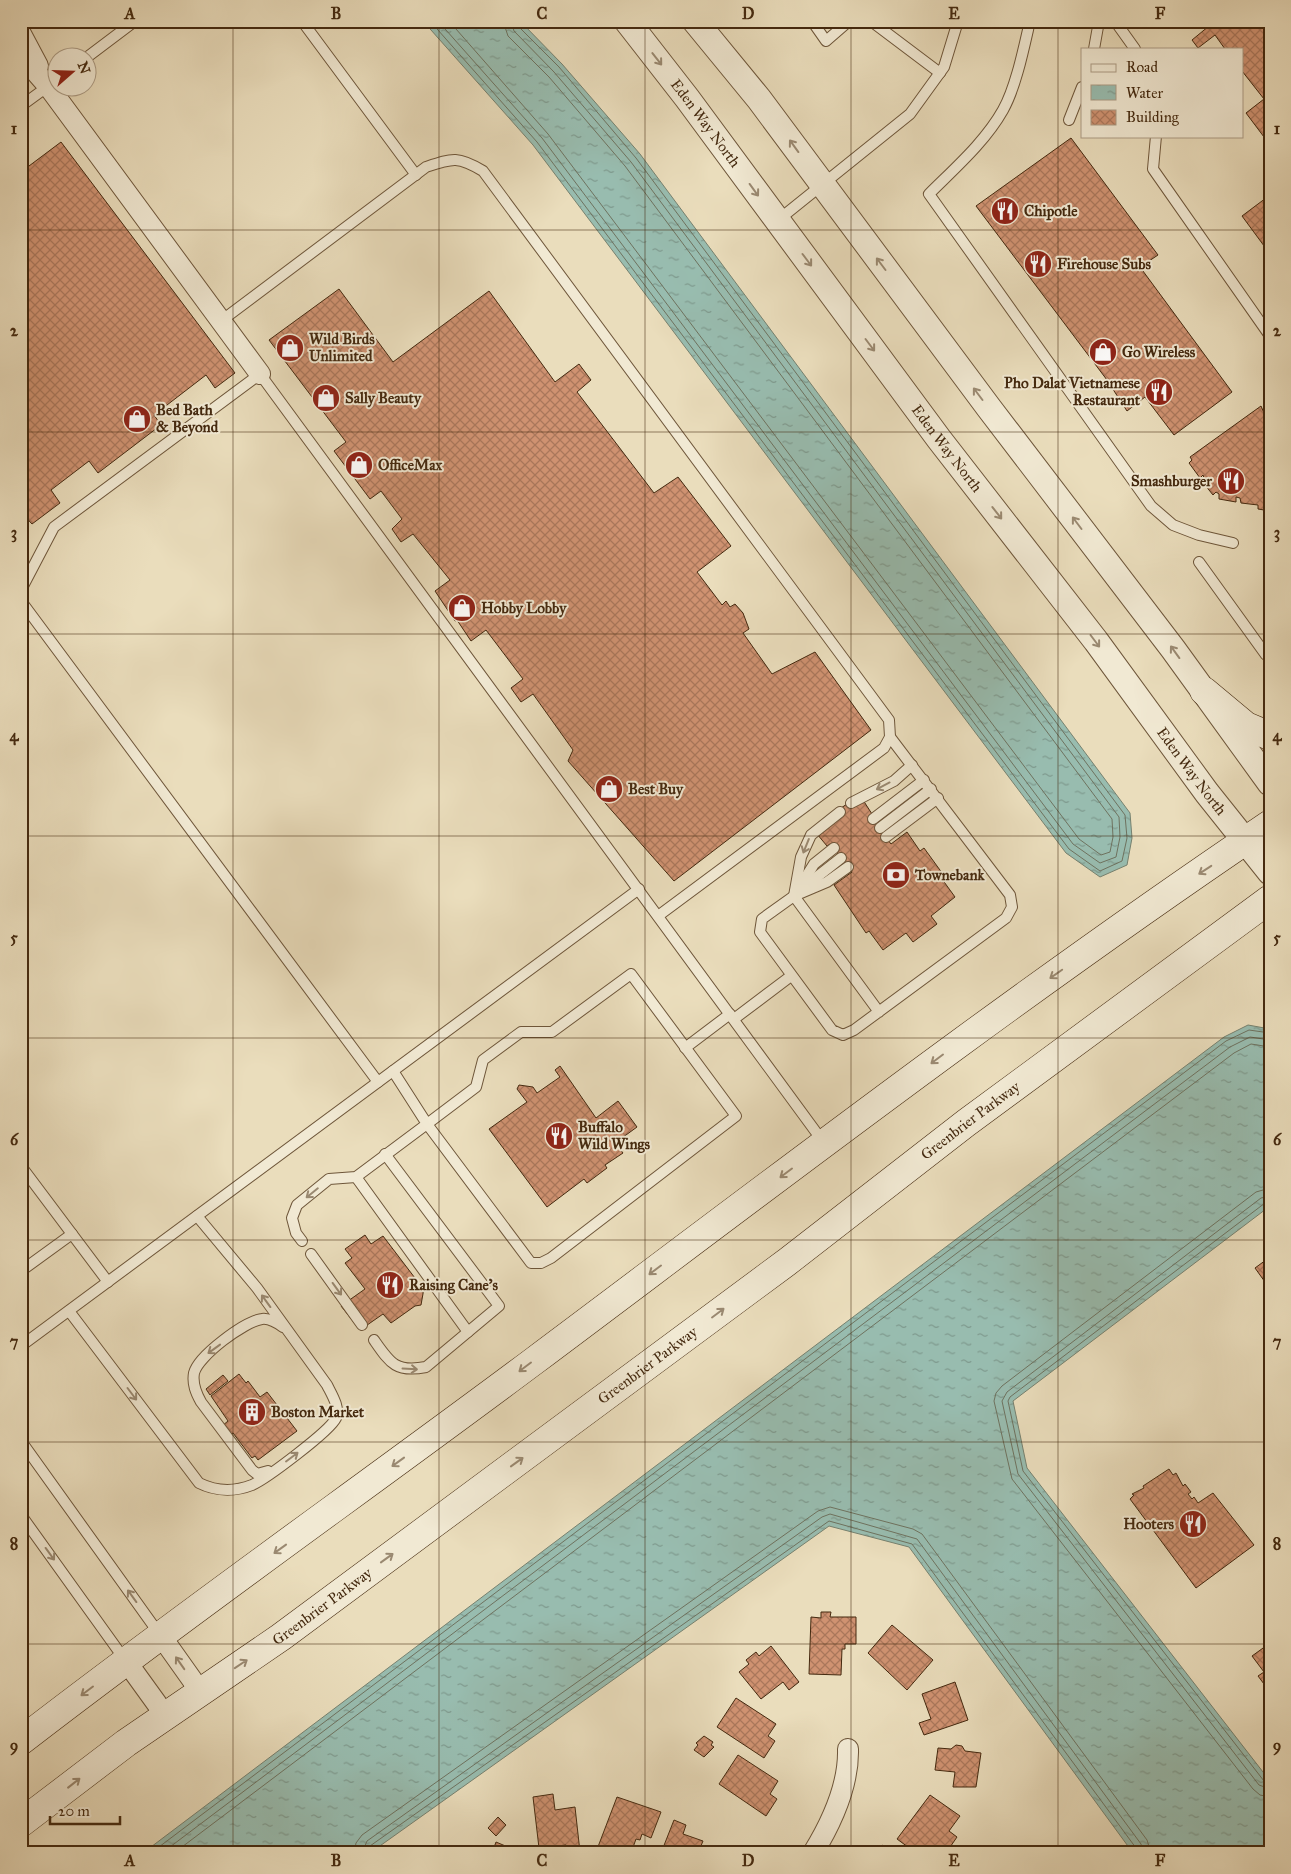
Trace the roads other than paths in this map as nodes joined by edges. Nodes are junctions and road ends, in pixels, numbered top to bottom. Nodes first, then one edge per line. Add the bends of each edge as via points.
1 (136, 21) edge
2 (302, 21) edge
3 (627, 21) edge
4 (695, 21) edge
5 (812, 21) edge
6 (849, 21) edge
7 (872, 21) edge
8 (958, 21) edge
9 (1030, 21) edge
10 (1099, 21) edge
11 (1114, 21) edge
12 (21, 34) edge
13 (1094, 48) edge
14 (1134, 48) edge
15 (98, 49) edge
16 (21, 55) edge
17 (940, 73) junction
18 (48, 74) edge
19 (48, 78) edge
20 (48, 86) edge
21 (1081, 90) edge
22 (64, 98) edge
23 (21, 106) edge
24 (1069, 120) dead end
25 (1156, 138) edge
26 (416, 175) junction
27 (823, 185) junction
28 (777, 221) junction
29 (221, 320) junction
30 (1270, 336) edge
31 (260, 374) junction
32 (1233, 543) dead end
33 (1199, 562) dead end
34 (21, 590) edge
35 (21, 601) edge
36 (1270, 655) edge
37 (1204, 691) junction
38 (1270, 736) edge
39 (890, 737) junction
40 (912, 765) junction
41 (924, 780) junction
42 (1270, 783) edge
43 (931, 789) junction
44 (938, 798) junction
45 (851, 803) dead end
46 (840, 812) dead end
47 (873, 819) dead end
48 (1270, 824) edge
49 (880, 828) dead end
50 (886, 837) dead end
51 (1244, 842) junction
52 (834, 848) dead end
53 (841, 858) dead end
54 (848, 867) dead end
55 (1270, 872) edge
56 (639, 889) junction
57 (794, 896) junction
58 (1270, 900) edge
59 (658, 916) junction
60 (792, 976) junction
61 (879, 1012) junction
62 (732, 1017) junction
63 (685, 1048) junction
64 (393, 1071) junction
65 (378, 1082) junction
66 (427, 1124) junction
67 (825, 1144) junction
68 (386, 1154) junction
69 (21, 1166) edge
70 (356, 1177) junction
71 (197, 1216) junction
72 (72, 1234) junction
73 (302, 1241) dead end
74 (311, 1254) dead end
75 (21, 1271) edge
76 (108, 1282) junction
77 (69, 1311) junction
78 (362, 1325) dead end
79 (286, 1329) junction
80 (468, 1332) junction
81 (374, 1340) dead end
82 (21, 1346) edge
83 (21, 1440) edge
84 (277, 1468) junction
85 (21, 1515) edge
86 (161, 1636) junction
87 (126, 1661) junction
88 (200, 1691) junction
89 (165, 1715) junction
90 (21, 1741) edge
91 (848, 1750) dead end
92 (21, 1823) edge
93 (813, 1853) edge

1 - 15 lane
2 - 26 lane
3 -> 28 street, Eden Way North
27 -> 4 street
5 - 6 lane via 826,41
7 - 17 lane
8 - 17 lane
9 - 32 lane via 1003,109 976,146 929,194 1151,506 1173,525
10 - 13 lane
11 - 14 lane
12 - 18 street
16 - 19 street
17 - 27 lane via 910,114
20 - 23 lane
21 - 24 lane
22 - 29 street
25 - 30 lane via 1153,169
26 - 29 lane
26 - 39 lane via 426,167 450,159 469,163 483,171 889,720
27 - 28 lane
37 -> 27 street
28 -> 51 street, Eden Way North
29 - 31 street
31 - 34 lane via 54,527
31 - 56 lane
33 - 36 lane via 1266,655
35 - 65 lane
37 - 38 main road via 1246,726
37 - 42 street
39 - 40 lane
39 - 59 lane via 884,748
40 - 41 lane
40 -> 45 lane via 894,781
41 - 43 lane
41 - 47 lane
43 - 44 lane
43 - 49 lane
44 - 50 lane
44 - 61 lane via 1010,895 1012,907 1006,918
46 -> 57 lane via 810,835 801,857
48 - 51 main road
51 - 55 street, Eden Way North
51 -> 67 main road via 986,1023
52 - 57 lane via 814,864
53 - 57 lane
54 - 57 lane via 827,882
56 - 59 lane
56 - 64 lane
57 - 60 lane via 762,919 760,932
57 - 61 lane
88 -> 58 main road, Greenbrier Parkway via 281,1637 787,1262 966,1123
59 - 62 lane
60 - 61 lane via 832,1030 843,1035
60 - 62 lane
62 - 63 lane
62 - 67 lane
63 - 66 lane via 631,974 552,1032 521,1032 483,1060 476,1088
63 - 66 lane via 736,1116 541,1263 531,1264
64 - 65 lane
64 - 66 lane
65 - 71 lane
66 - 68 lane
67 -> 86 main road
68 - 70 lane
68 - 80 lane via 499,1306
69 - 72 lane
70 -> 73 lane via 329,1179 297,1205 292,1218
70 - 80 lane
71 - 76 lane
79 -> 71 lane
72 - 75 lane
72 - 76 lane
74 -> 78 lane
76 - 77 lane
77 - 82 lane
77 -> 84 lane via 199,1483 218,1490 243,1488
84 -> 79 lane via 324,1432 336,1416 334,1398 327,1385
79 -> 84 lane via 263,1319 245,1326 207,1354 194,1372 201,1402 252,1470 257,1474
81 -> 80 lane via 387,1359 397,1367 410,1370 426,1368
86 -> 83 lane
85 -> 87 lane
86 - 87 main road
88 -> 86 street
87 - 89 street
87 -> 90 main road
88 - 89 main road, Greenbrier Parkway
92 -> 89 main road, Greenbrier Parkway
91 - 93 street via 835,1812

